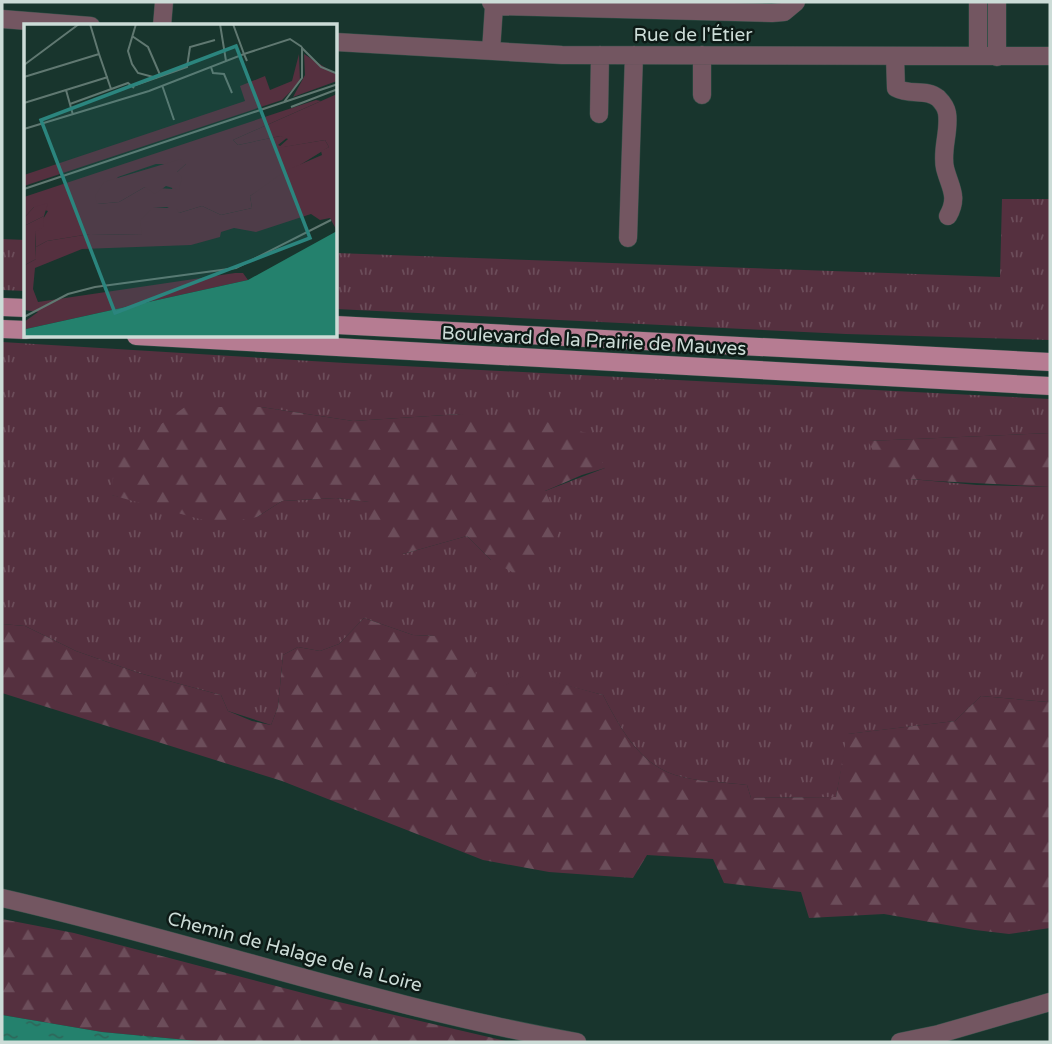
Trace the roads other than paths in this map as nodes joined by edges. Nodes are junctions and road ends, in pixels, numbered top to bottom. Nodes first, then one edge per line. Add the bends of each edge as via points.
1 (164, 2) edge
2 (796, 2) edge
3 (978, 2) edge
4 (997, 2) edge
5 (493, 4) edge
6 (617, 6) edge
7 (643, 6) edge
8 (2, 19) edge
9 (39, 24) edge
10 (162, 24) edge
11 (338, 42) edge
12 (491, 51) junction
13 (600, 55) junction
14 (634, 55) junction
15 (702, 55) junction
16 (895, 56) junction
17 (978, 56) junction
18 (1050, 56) edge
19 (997, 57) junction
20 (702, 95) dead end
21 (599, 114) dead end
22 (948, 216) dead end
23 (628, 238) dead end
24 (2, 307) edge
25 (24, 308) edge
26 (338, 325) edge
27 (2, 329) edge
28 (405, 329) junction
29 (24, 330) edge
30 (173, 338) edge
31 (1050, 351) edge
32 (1050, 362) edge
33 (1050, 386) edge
34 (2, 898) edge
35 (1050, 1002) edge
36 (577, 1042) edge
37 (900, 1042) edge

1 - 10 street
2 - 7 street via 784,12 772,13
3 - 17 street
4 - 19 street
5 - 6 street
5 - 12 street
6 - 7 street
8 - 9 street
11 - 12 street, Rue de l'Étier
12 - 13 street, Rue de l'Étier
13 - 14 street, Rue de l'Étier
13 - 21 street
14 - 15 street, Rue de l'Étier
14 - 23 street
15 - 16 street, Rue de l'Étier
15 - 20 street
16 - 17 street, Rue de l'Étier
16 - 22 street via 896,88 904,93 928,92 947,113 945,168 953,193
17 - 19 street, Rue de l'Étier
18 - 19 street, Rue de l'Étier
24 - 25 main road
26 - 28 main road, Boulevard de la Prairie de Mauves
27 - 29 main road
28 - 31 main road via 505,325
28 - 32 main road, Boulevard de la Prairie de Mauves
30 - 33 main road, Boulevard de la Prairie de Mauves
34 - 36 street, Chemin de Halage de la Loire via 363,993
35 - 37 street

